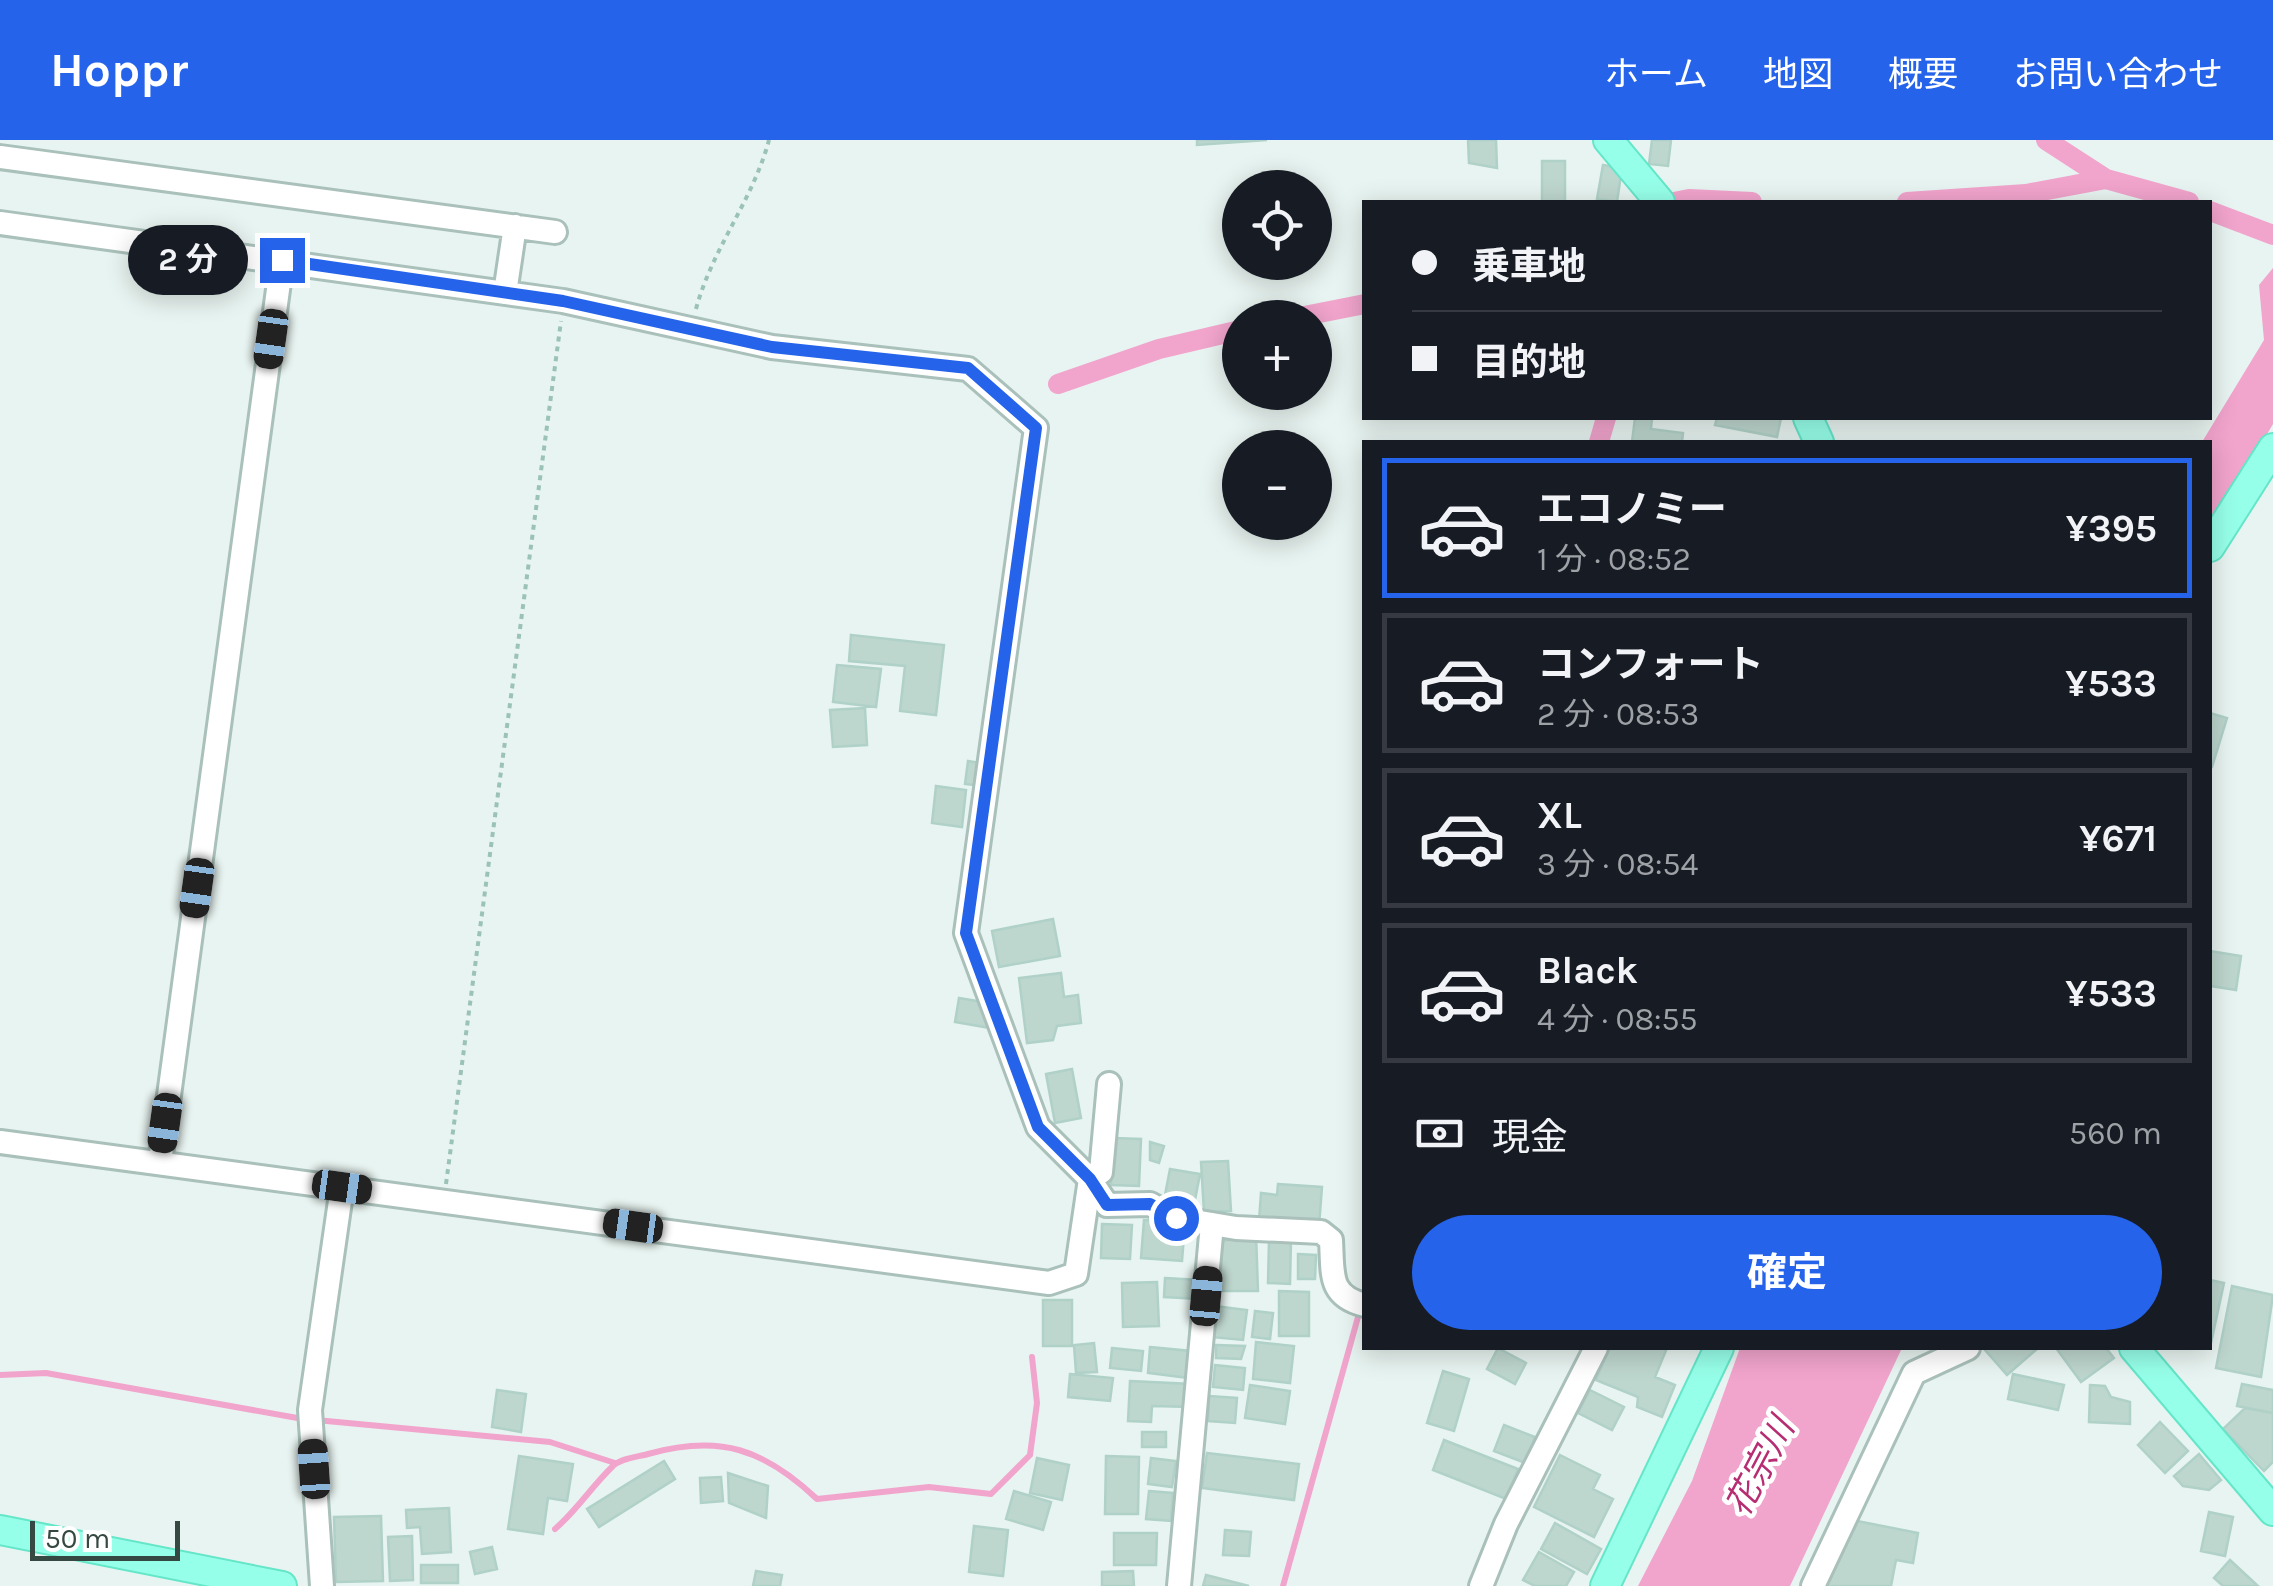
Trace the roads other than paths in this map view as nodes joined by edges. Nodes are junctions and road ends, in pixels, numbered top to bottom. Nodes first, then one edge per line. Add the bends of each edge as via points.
1 (1608, 140) edge
2 (0, 157) edge
3 (1653, 192) edge
4 (0, 223) edge
5 (556, 232) dead end
6 (282, 260) junction
7 (510, 260) junction
8 (2273, 448) edge
9 (2212, 544) edge
10 (1109, 1084) dead end
11 (0, 1142) edge
12 (160, 1162) junction
13 (1090, 1179) junction
14 (342, 1187) junction
15 (1212, 1224) junction
16 (1355, 1302) edge
17 (1595, 1350) edge
18 (1712, 1350) edge
19 (1922, 1350) edge
20 (1964, 1350) edge
21 (2136, 1350) edge
22 (1914, 1373) junction
23 (2273, 1511) edge
24 (0, 1530) edge
25 (282, 1586) edge
26 (322, 1586) edge
27 (1180, 1586) edge
28 (1482, 1586) edge
29 (1605, 1586) edge
30 (1813, 1586) edge

1 - 3 main road
2 - 7 street
4 - 6 street
5 - 7 street
6 - 7 street
6 - 12 street
7 - 13 street via 563,301 772,347 968,368 1036,428 966,933 1038,1127
8 - 9 main road
10 - 13 street via 1101,1172
11 - 12 street
12 - 14 street
13 - 14 street via 1076,1274 1049,1283
13 - 15 street via 1107,1205 1150,1204 1176,1218
14 - 26 street via 310,1410
15 - 16 street via 1321,1232 1332,1240 1333,1287
15 - 27 street
17 - 28 street via 1506,1524
18 - 29 main road
19 - 22 street
20 - 22 street
21 - 23 main road
22 - 30 street
24 - 25 main road

